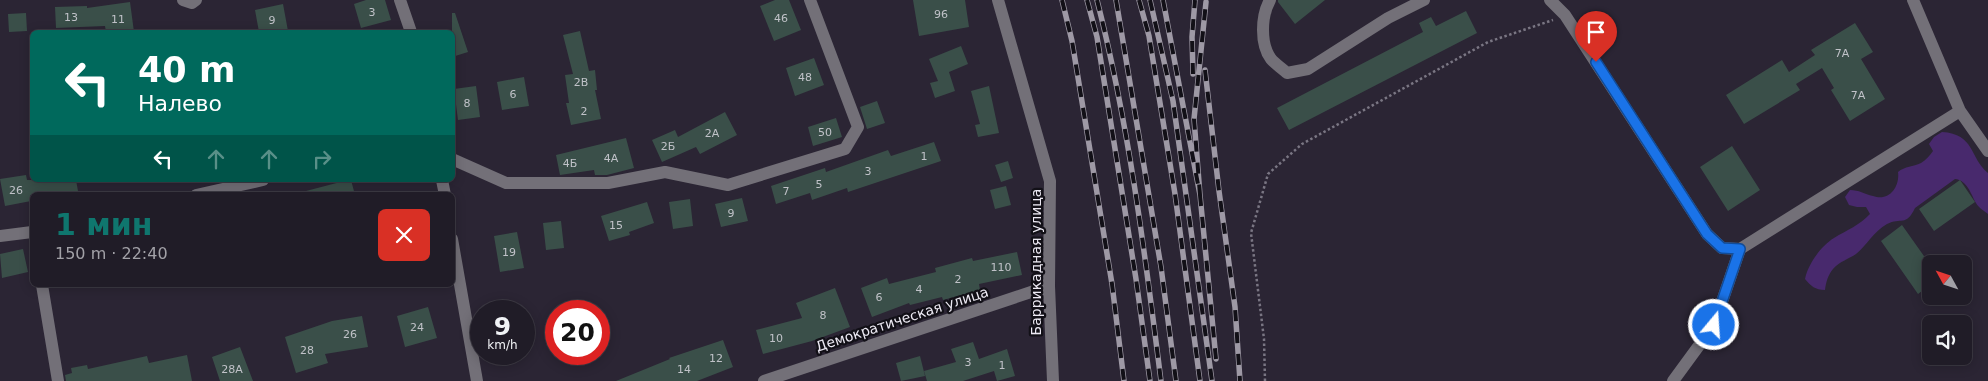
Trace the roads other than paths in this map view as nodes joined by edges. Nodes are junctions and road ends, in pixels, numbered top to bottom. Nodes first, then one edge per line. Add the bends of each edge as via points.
1 (183, 0) edge
2 (196, 0) edge
3 (400, 0) edge
4 (810, 0) edge
5 (998, 0) edge
6 (1270, 0) edge
7 (1424, 0) edge
8 (1550, 0) edge
9 (1913, 0) edge
10 (410, 30) edge
11 (1960, 111) junction
12 (1988, 151) edge
13 (455, 160) edge
14 (254, 182) edge
15 (209, 192) edge
16 (30, 232) edge
17 (0, 236) edge
18 (1740, 249) junction
19 (455, 256) edge
20 (1049, 286) junction
21 (42, 287) edge
22 (58, 381) edge
23 (477, 381) edge
24 (764, 381) edge
25 (1053, 381) edge
26 (1673, 381) edge

1 - 2 street via 192,3
3 - 10 street
4 - 13 street via 858,128 845,149 728,185 666,172 608,183 506,183
5 - 20 street, Баррикадная улица via 1050,181
6 - 7 street via 1266,7 1263,37 1271,58 1287,73 1308,68 1388,18
8 - 18 street via 1565,14 1707,234 1722,248
9 - 11 street
11 - 12 street
11 - 18 street
14 - 15 street
16 - 17 street
18 - 26 street via 1714,325
19 - 23 street
20 - 24 street, Демократическая улица
20 - 25 street, Баррикадная улица
21 - 22 street

